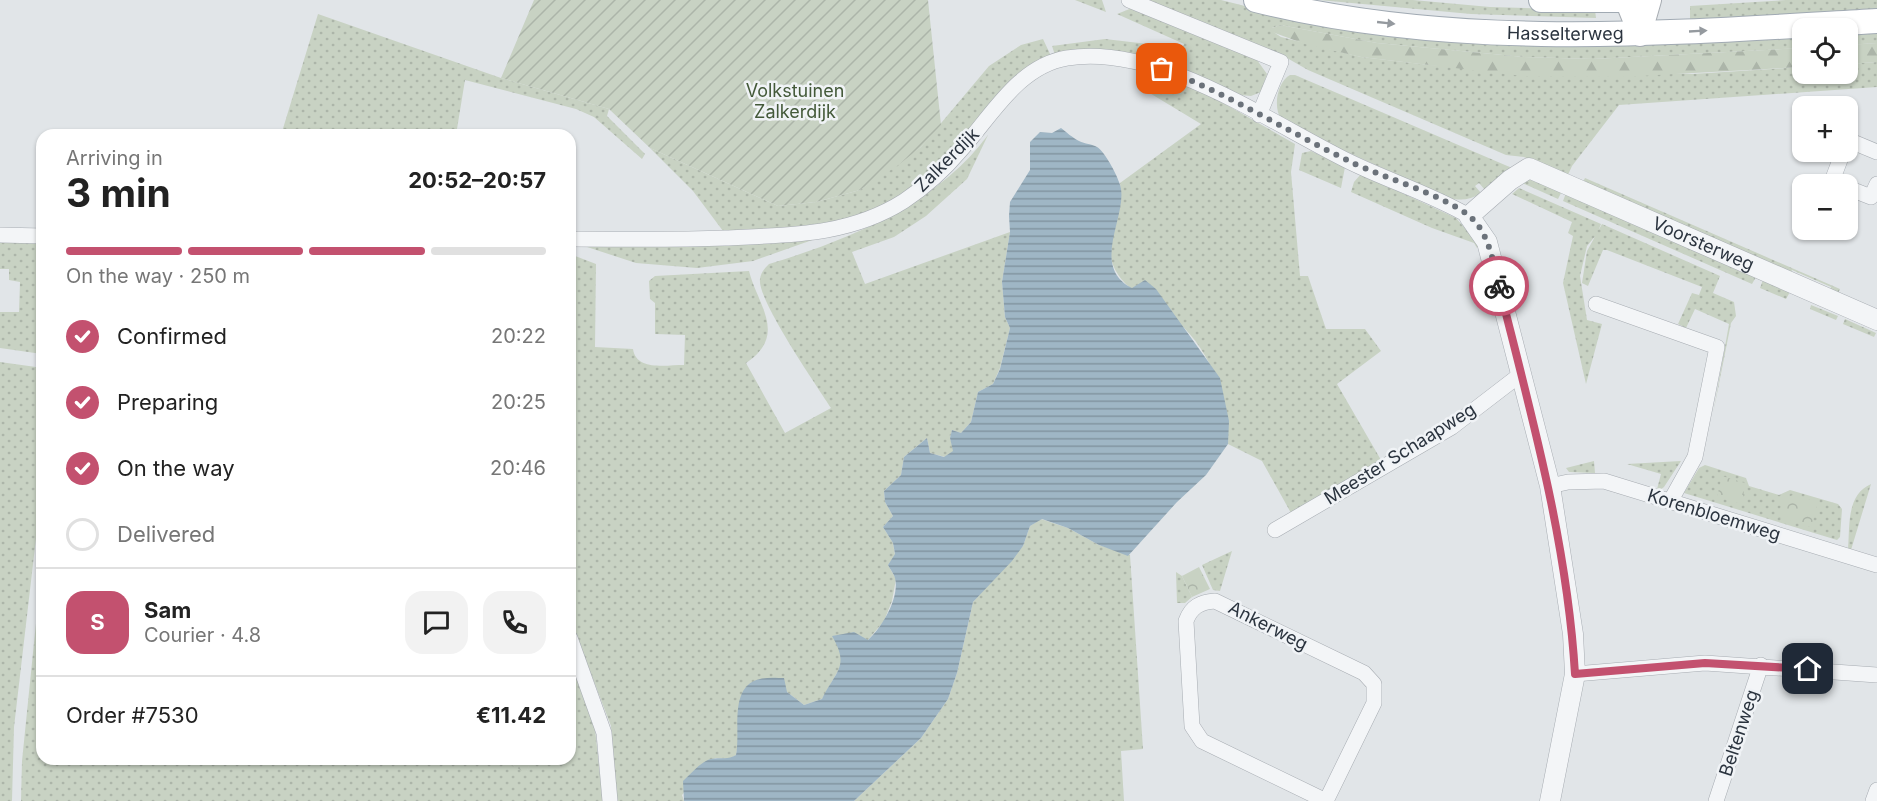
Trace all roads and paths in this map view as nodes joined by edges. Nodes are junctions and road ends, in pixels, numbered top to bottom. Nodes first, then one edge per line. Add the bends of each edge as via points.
1 (1130, 0) edge
2 (1256, 0) edge
3 (1542, 0) edge
4 (1626, 0) edge
5 (1650, 0) edge
6 (1877, 21) edge
7 (1640, 34) junction
8 (1259, 115) junction
9 (1858, 145) edge
10 (1877, 152) edge
11 (1877, 184) edge
12 (1858, 192) edge
13 (1469, 216) junction
14 (0, 235) edge
15 (36, 236) edge
16 (576, 239) edge
17 (1596, 304) dead end
18 (1877, 320) edge
19 (1521, 374) junction
20 (1550, 486) junction
21 (1671, 500) junction
22 (1275, 530) dead end
23 (1877, 565) edge
24 (576, 655) edge
25 (1761, 665) junction
26 (1575, 674) junction
27 (1877, 675) edge
28 (1877, 790) edge
29 (610, 801) edge
30 (1326, 801) edge
31 (1550, 801) edge
32 (1716, 801) edge
33 (1873, 801) edge

1 - 8 street via 1281,62
2 -> 7 main road, Hasselterweg via 1328,16 1398,24 1510,32
3 - 4 main road, Hasselterweg
4 - 7 main road
5 - 7 main road
7 -> 6 main road, Hasselterweg
8 - 13 street, Zalkerdijk
8 - 16 street, Zalkerdijk via 1162,69 1131,61 1068,58 1034,70 1016,85 934,178 897,205 853,226 814,234 714,239
9 - 10 street
11 - 12 street via 1871,197
13 - 18 street, Voorsterweg via 1529,168
13 - 19 street via 1487,242
14 - 15 street
17 - 21 street via 1717,347 1695,457
19 - 20 street
19 - 22 street, Meester Schaapweg via 1452,427
20 - 21 street, Korenbloemweg via 1604,481
20 - 26 street via 1573,633
21 - 23 street, Korenbloemweg
24 - 29 street via 604,732
25 - 26 street via 1682,664
25 - 27 street
25 - 32 street, Beltenweg
26 - 31 street
28 - 33 street
30 - 30 street, Ankerweg via 1374,703 1374,684 1364,673 1222,602 1200,603 1189,613 1186,631 1195,733 1202,741

